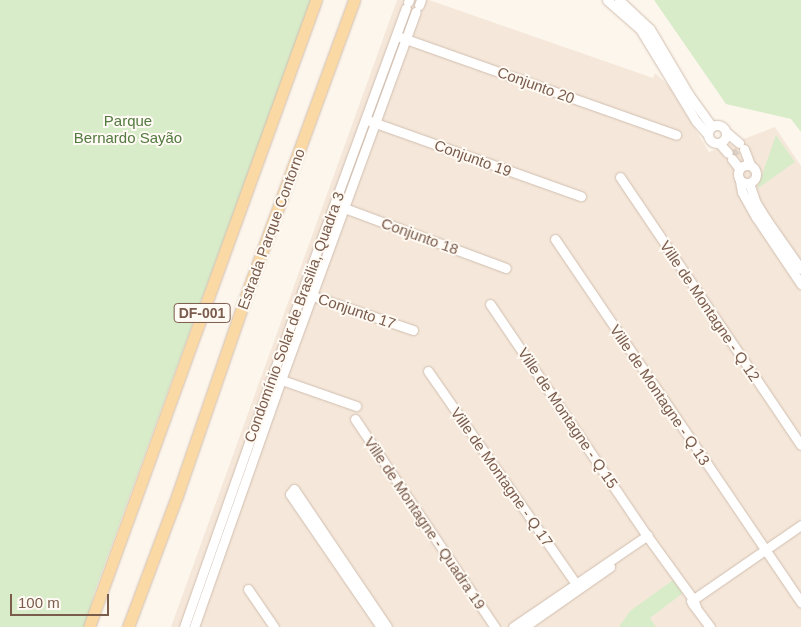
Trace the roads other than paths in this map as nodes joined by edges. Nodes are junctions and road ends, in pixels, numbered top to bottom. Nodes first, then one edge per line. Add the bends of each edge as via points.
1 (316, 0) edge
2 (354, 0) edge
3 (607, 0) edge
4 (619, 0) edge
5 (408, 3) edge
6 (419, 6) edge
7 (396, 36) junction
8 (406, 39) junction
9 (364, 119) junction
10 (374, 123) junction
11 (710, 131) junction
12 (726, 132) junction
13 (676, 135) dead end
14 (721, 142) junction
15 (744, 166) junction
16 (620, 177) dead end
17 (744, 182) junction
18 (581, 196) dead end
19 (334, 204) junction
20 (344, 208) junction
21 (555, 239) dead end
22 (506, 268) dead end
23 (797, 268) edge
24 (801, 284) edge
25 (302, 292) junction
26 (312, 296) junction
27 (490, 304) dead end
28 (413, 330) dead end
29 (428, 371) dead end
30 (277, 378) junction
31 (356, 406) dead end
32 (355, 419) dead end
33 (801, 444) edge
34 (227, 516) junction
35 (801, 525) edge
36 (801, 532) edge
37 (647, 537) junction
38 (767, 552) junction
39 (577, 586) junction
40 (248, 589) dead end
41 (694, 603) junction
42 (801, 603) edge
43 (90, 627) edge
44 (128, 627) edge
45 (184, 627) edge
46 (194, 627) edge
47 (274, 627) edge
48 (381, 627) edge
49 (387, 627) edge
50 (495, 627) edge
51 (514, 627) edge
52 (524, 627) edge
53 (710, 627) edge

1 - 43 main road, DF-001
2 - 44 main road, Estrada Parque Contorno / DF-001
3 - 11 street via 640,29 696,121
4 - 11 street via 650,29
5 - 7 street, Condomínio Solar de Brasilia, Quadra 3
6 - 8 street, Condomínio Solar de Brasilia, Quadra 3
7 - 8 street, Conjunto 20
7 - 9 street, Condomínio Solar de Brasilia, Quadra 3
8 - 10 street, Condomínio Solar de Brasilia, Quadra 3
8 - 13 street, Conjunto 20
9 - 10 street, Conjunto 19
9 - 19 street, Condomínio Solar de Brasilia, Quadra 3
10 - 18 street, Conjunto 19
10 - 20 street, Condomínio Solar de Brasilia, Quadra 3
11 - 12 street via 719,125
11 - 14 street via 713,142
12 - 14 street
12 - 15 street via 742,146
14 - 15 street
15 - 17 street via 737,174
15 - 17 street via 755,169 756,175
16 - 33 street, Ville de Montagne - Q 12
17 - 23 street
19 - 20 street, Conjunto 18
19 - 25 street, Condomínio Solar de Brasilia, Quadra 3
20 - 22 street, Conjunto 18
20 - 26 street, Condomínio Solar de Brasilia, Quadra 3
21 - 38 street, Ville de Montagne - Q 13
23 - 24 street
25 - 26 street, Conjunto 17
25 - 30 street, Condomínio Solar de Brasilia, Quadra 3
26 - 28 street, Conjunto 17
26 - 30 street, Condomínio Solar de Brasilia, Quadra 3
27 - 37 street, Ville de Montagne - Q 15
29 - 39 street, Ville de Montagne - Q 17
30 - 31 street
30 - 34 street, Condomínio Solar de Brasilia, Quadra 3
32 - 50 street, Ville de Montagne - Quadra 19
34 - 45 street, Condomínio Solar de Brasilia, Quadra 3
34 - 46 street, Condomínio Solar de Brasilia, Quadra 3
35 - 38 street
36 - 38 street
37 - 39 street
37 - 41 street, Ville de Montagne - Q 15
38 - 41 street
38 - 42 street, Ville de Montagne - Q 13
39 - 51 street
39 - 52 street
40 - 47 street
41 - 53 street, Ville de Montagne - Q 15
48 - 49 street via 290,494 296,490

